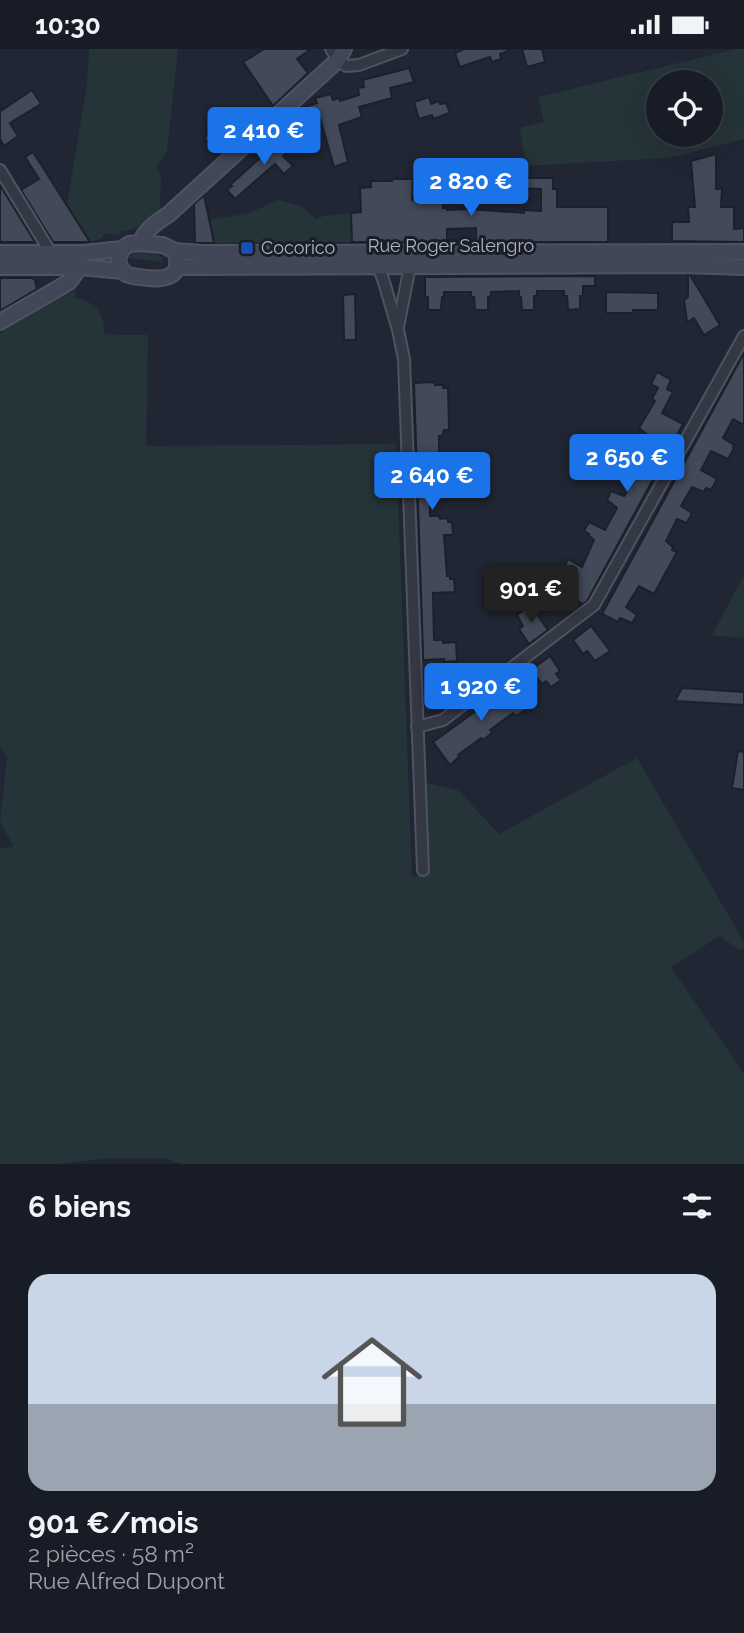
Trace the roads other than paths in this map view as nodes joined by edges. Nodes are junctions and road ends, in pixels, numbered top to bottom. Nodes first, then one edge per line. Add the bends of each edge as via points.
1 (402, 49) edge
2 (337, 53) edge
3 (0, 170) edge
4 (169, 214) junction
5 (140, 243) junction
6 (169, 248) junction
7 (122, 249) junction
8 (744, 252) edge
9 (0, 253) edge
10 (684, 258) junction
11 (48, 260) junction
12 (378, 266) junction
13 (410, 266) junction
14 (0, 267) edge
15 (80, 267) junction
16 (177, 267) junction
17 (744, 267) edge
18 (123, 271) junction
19 (38, 298) junction
20 (0, 323) edge
21 (398, 330) junction
22 (744, 336) edge
23 (417, 727) junction
24 (423, 870) dead end

1 - 2 street via 346,66
2 - 4 main road
3 - 11 street
4 - 5 main road via 150,227
4 - 6 main road via 163,231
5 - 6 main road
5 - 7 main road
6 - 10 main road, Rue Roger Salengro via 202,253
6 - 16 main road
7 - 11 main road
7 - 18 main road via 118,261
8 - 10 main road
9 - 11 main road
10 - 13 main road, Rue Roger Salengro
10 - 17 main road
11 - 14 main road
11 - 15 main road
11 - 19 main road via 47,289
12 - 13 main road, Rue Roger Salengro
12 - 16 main road, Rue Roger Salengro
12 - 21 street
13 - 21 street
15 - 18 main road
15 - 19 main road via 69,282
16 - 18 main road via 164,279
19 - 20 main road
21 - 23 street via 404,359
22 - 23 street via 594,605 443,720
23 - 24 street

